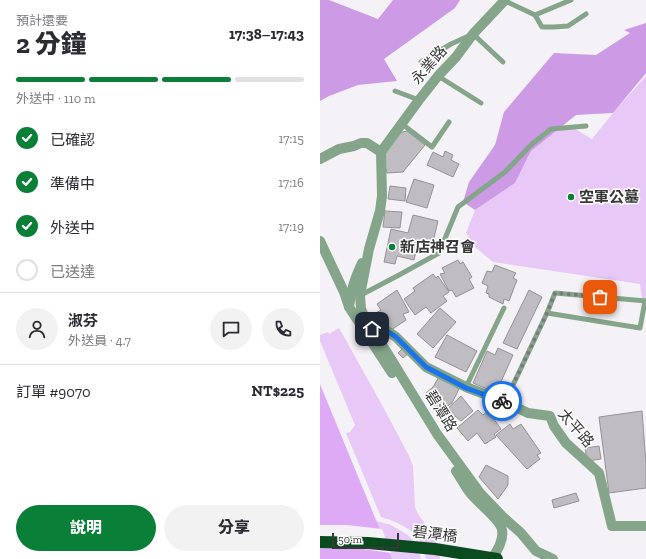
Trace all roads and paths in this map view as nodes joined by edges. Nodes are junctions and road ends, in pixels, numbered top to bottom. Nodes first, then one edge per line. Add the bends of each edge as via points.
1 (504, 0) edge
2 (571, 0) edge
3 (586, 14) dead end
4 (535, 15) junction
5 (472, 34) junction
6 (421, 62) dead end
7 (503, 62) dead end
8 (438, 76) junction
9 (395, 91) dead end
10 (418, 100) junction
11 (481, 103) dead end
12 (449, 122) dead end
13 (402, 124) junction
14 (586, 126) dead end
15 (381, 152) junction
16 (320, 159) edge
17 (320, 241) edge
18 (369, 249) junction
19 (360, 295) junction
20 (645, 301) edge
21 (349, 307) junction
22 (504, 308) dead end
23 (547, 313) junction
24 (372, 329) junction
25 (466, 388) junction
26 (505, 402) junction
27 (646, 526) edge
28 (320, 542) edge
29 (492, 559) edge
30 (497, 559) edge
31 (552, 559) edge

1 - 4 lane
1 - 5 street, 永業路
2 - 4 lane
3 - 4 lane via 568,26 554,27 542,27
5 - 6 lane
5 - 7 lane
5 - 8 street, 永業路 via 456,57
8 - 10 street, 永業路
8 - 11 lane
9 - 10 lane
10 - 13 street, 永業路
12 - 13 lane via 432,147
13 - 15 street, 永業路
14 - 19 lane via 551,129 532,144 505,172 458,207 439,253
15 - 16 street via 367,143 361,143 339,149
15 - 18 street, 碧潭路 via 382,196
17 - 21 street, 碧潭路
18 - 19 street, 碧潭路
18 - 21 street, 碧潭路 via 355,279
19 - 24 street, 碧潭路 via 361,309
20 - 23 lane via 555,293
20 - 23 lane via 640,328
21 - 29 street, 碧潭路 via 471,494 502,528 498,550
22 - 25 lane
23 - 26 lane
24 - 25 street, 太平路 via 384,329 396,337 426,367
24 - 31 street, 碧潭路 via 437,434 480,493 536,551
25 - 26 street, 太平路
26 - 27 street, 太平路 via 528,413 550,416 566,443 599,473 612,526
28 - 30 highway, 碧潭橋, bridge via 427,548

